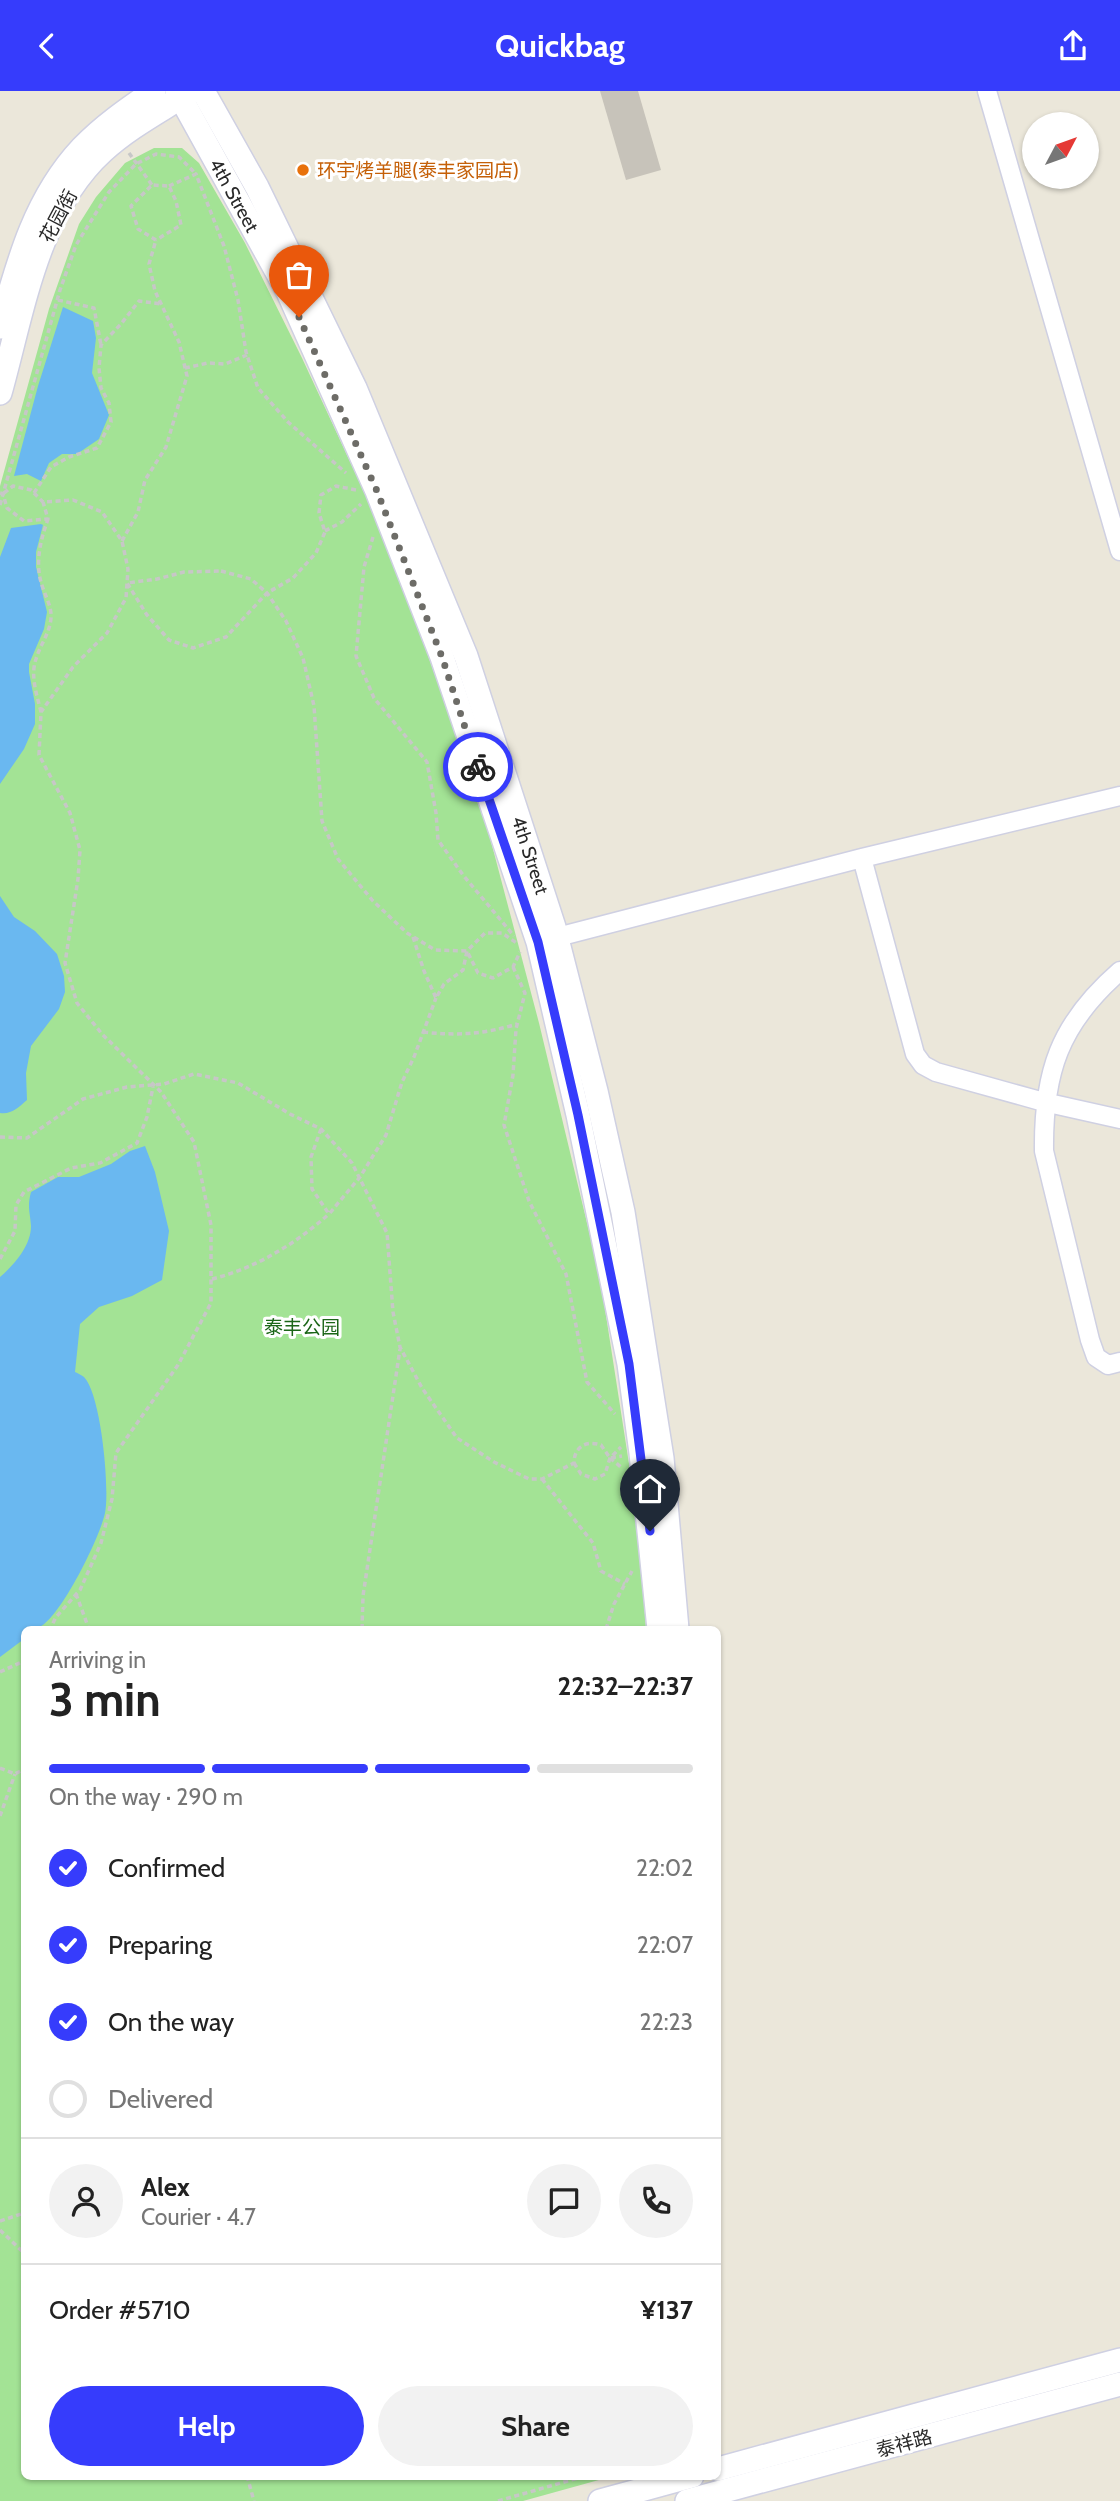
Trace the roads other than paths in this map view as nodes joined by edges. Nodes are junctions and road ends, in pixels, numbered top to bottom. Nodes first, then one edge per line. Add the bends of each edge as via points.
1 (154, 91) edge
2 (203, 91) edge
3 (987, 91) edge
4 (186, 93) edge
5 (0, 327) edge
6 (0, 393) edge
7 (1120, 551) edge
8 (1120, 796) edge
9 (862, 858) junction
10 (539, 942) junction
11 (1120, 971) edge
12 (1044, 1102) junction
13 (1120, 1119) edge
14 (1120, 1362) edge
15 (659, 1626) edge
16 (677, 1626) edge
17 (1120, 2360) edge
18 (1120, 2384) edge
19 (721, 2468) edge
20 (680, 2480) edge
21 (657, 2488) edge
22 (627, 2490) edge
23 (600, 2501) edge
24 (687, 2501) edge

1 - 5 street, 花园街 via 82,148 54,184 28,237
2 - 10 street, 4th Street via 257,187 355,388 466,656
3 - 7 street
4 - 6 street, 花园街 via 103,151 76,183 45,237
4 - 10 street, 4th Street via 206,142 288,292 367,496 442,657
8 - 9 street
9 - 10 street
9 - 12 street via 915,1054 923,1065
10 - 15 street, 4th Street via 629,1364 633,1449
10 - 16 street, 4th Street via 596,1091 623,1212 662,1458
11 - 12 street via 1071,1026
12 - 13 street
12 - 14 street via 1044,1151 1090,1340 1096,1357 1108,1365
17 - 19 street, 泰祥路
18 - 24 street, 泰祥路
20 - 21 street
21 - 22 street
22 - 23 street

